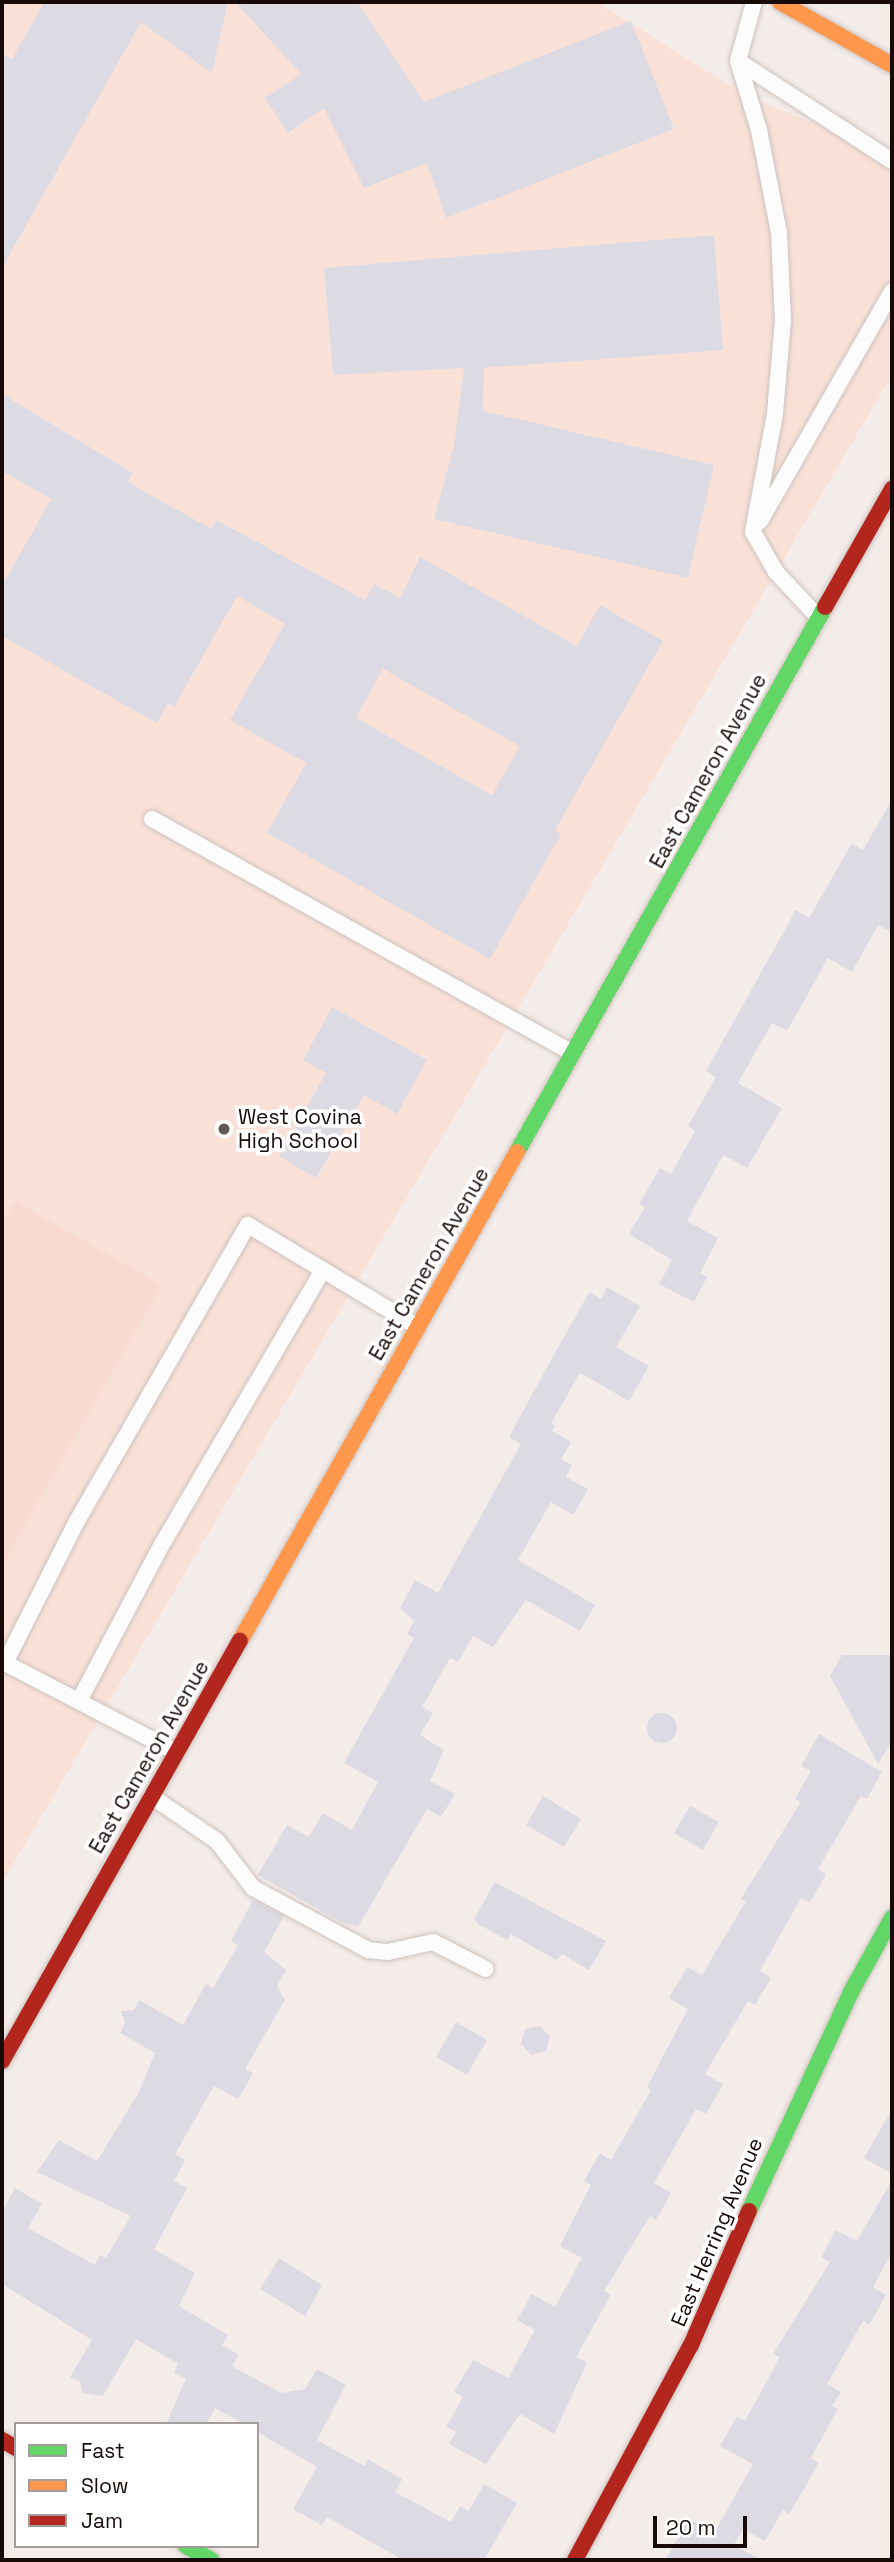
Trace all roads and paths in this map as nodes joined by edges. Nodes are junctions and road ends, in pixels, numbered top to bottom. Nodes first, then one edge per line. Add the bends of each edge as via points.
1 (754, 2) edge
2 (780, 2) edge
3 (738, 61) junction
4 (892, 65) edge
5 (892, 161) edge
6 (892, 291) edge
7 (892, 489) edge
8 (753, 532) junction
9 (819, 618) junction
10 (152, 819) dead end
11 (573, 1053) junction
12 (323, 1270) junction
13 (418, 1326) junction
14 (79, 1701) junction
15 (176, 1752) junction
16 (151, 1796) junction
17 (892, 1918) edge
18 (486, 1969) dead end
19 (2, 2061) edge
20 (190, 2548) edge
21 (211, 2560) edge
22 (575, 2560) edge

1 - 3 lane
2 - 4 main road
3 - 5 lane
3 - 8 lane via 759,130 779,233 783,320 775,414
6 - 8 lane
7 - 9 main road, East Cameron Avenue
8 - 9 lane via 776,572
9 - 11 main road, East Cameron Avenue
10 - 11 lane
11 - 13 main road, East Cameron Avenue
12 - 13 lane
12 - 14 lane via 161,1546
12 - 14 lane via 248,1225 77,1521 5,1663
13 - 15 main road, East Cameron Avenue
14 - 15 lane
15 - 16 main road, East Cameron Avenue
16 - 18 lane via 218,1841 253,1888 368,1950 388,1952 433,1942
16 - 19 main road, East Cameron Avenue
17 - 22 main road, East Herring Avenue via 781,2137 691,2345
20 - 21 main road

